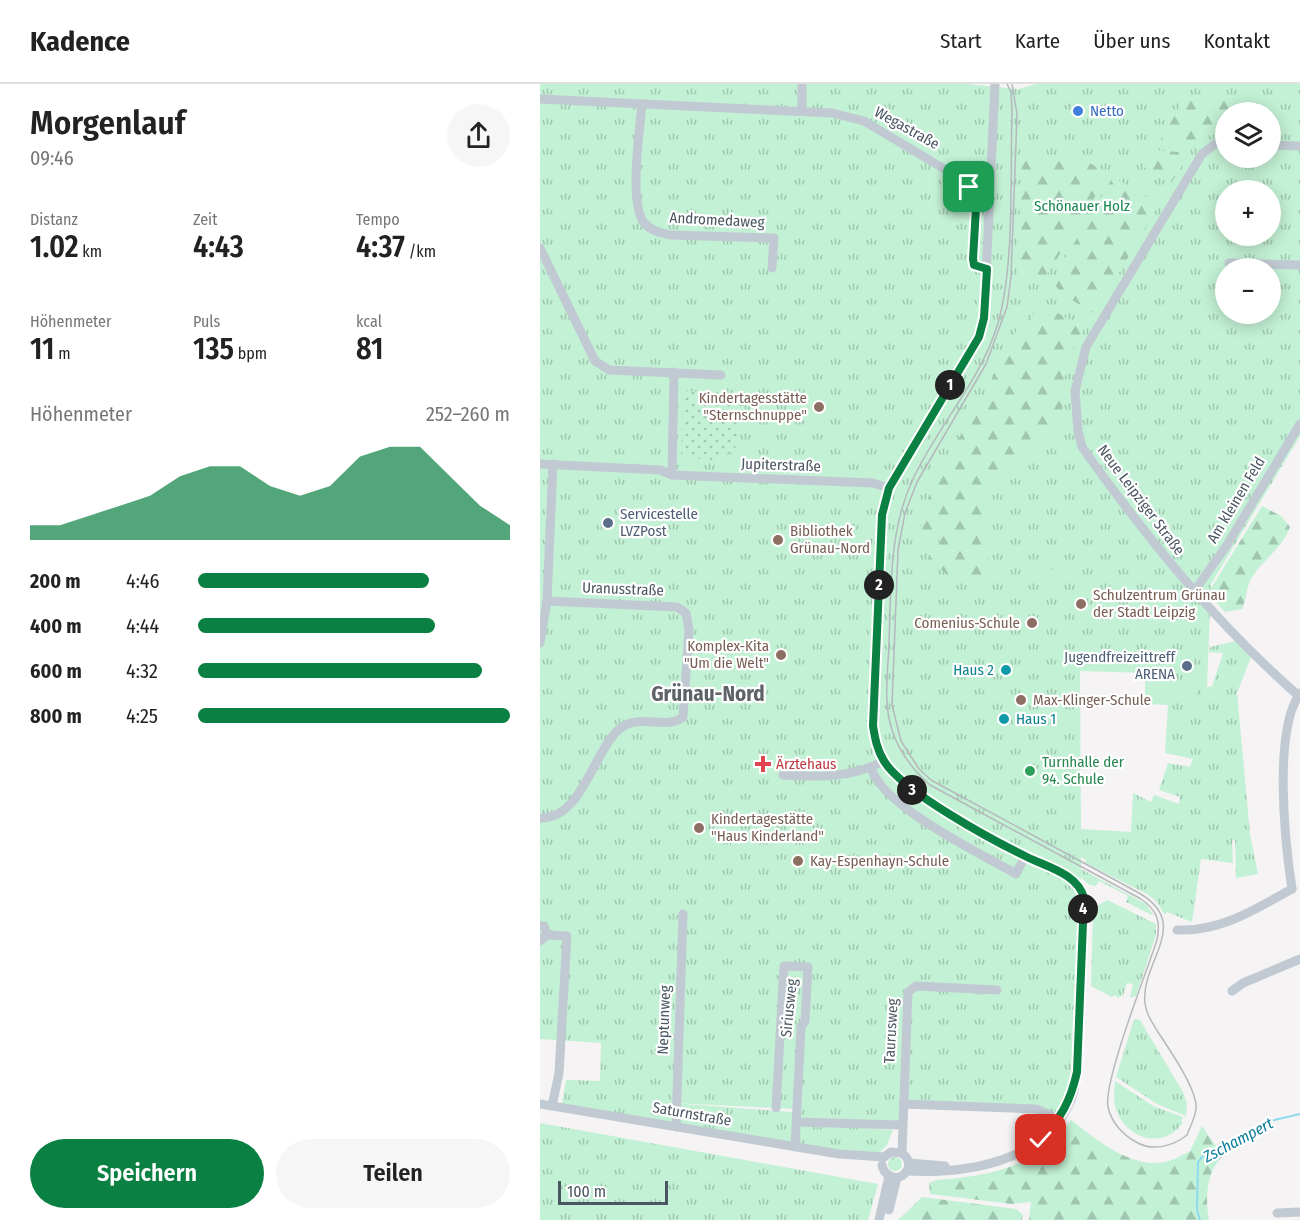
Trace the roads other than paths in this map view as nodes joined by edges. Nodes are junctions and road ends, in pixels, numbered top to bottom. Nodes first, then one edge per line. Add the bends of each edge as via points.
1 (802, 84) edge
2 (995, 84) edge
3 (540, 99) edge
4 (642, 104) junction
5 (802, 111) junction
6 (1215, 144) edge
7 (1281, 145) edge
8 (1300, 146) edge
9 (540, 248) edge
10 (1281, 264) edge
11 (1300, 265) edge
12 (772, 268) dead end
13 (987, 269) junction
14 (674, 372) junction
15 (721, 375) dead end
16 (1300, 424) edge
17 (540, 464) edge
18 (553, 464) junction
19 (672, 475) junction
20 (889, 488) junction
21 (1195, 590) junction
22 (547, 601) junction
23 (540, 643) edge
24 (1299, 695) edge
25 (884, 761) junction
26 (871, 768) junction
27 (783, 775) dead end
28 (540, 818) edge
29 (1025, 856) junction
30 (1292, 889) junction
31 (1300, 898) edge
32 (683, 914) dead end
33 (540, 926) edge
34 (1177, 930) dead end
35 (544, 938) edge
36 (1300, 959) edge
37 (997, 990) dead end
38 (1232, 991) dead end
39 (540, 1104) edge
40 (903, 1104) junction
41 (552, 1106) junction
42 (776, 1108) dead end
43 (1059, 1119) junction
44 (797, 1122) junction
45 (901, 1125) junction
46 (676, 1127) junction
47 (795, 1147) junction
48 (898, 1152) junction
49 (883, 1161) junction
50 (908, 1167) junction
51 (893, 1177) junction
52 (1300, 1212) edge
53 (1277, 1213) dead end
54 (879, 1220) edge
55 (884, 1220) edge

1 - 5 street
2 - 13 street
3 - 4 street, Wegastraße
4 - 5 street, Wegastraße
4 - 12 street, Andromedaweg via 637,207 644,223 656,232 670,235 774,238
5 - 13 street, Wegastraße via 864,121 955,173 974,197 974,265
6 - 21 street, Neue Leipziger Straße via 1202,154 1086,347 1075,391 1082,447 1140,527
7 - 8 street
9 - 14 street via 595,361 609,370
10 - 11 street
13 - 20 street via 979,337
14 - 15 street
14 - 19 street
16 - 21 street, Am kleinen Feld
17 - 18 street
18 - 19 street, Jupiterstraße via 660,470
18 - 22 street
19 - 20 street, Jupiterstraße via 873,483
20 - 25 street via 882,515 874,692 876,744
21 - 24 street, Neue Leipziger Straße
22 - 23 street
22 - 28 street, Uranusstraße via 677,607 686,613 689,630 683,717 671,722 633,721 617,731 568,809 551,818
24 - 30 street via 1287,725 1284,791
25 - 26 street
25 - 29 street via 916,792
26 - 27 street via 830,777
26 - 29 street via 873,776 891,796 938,829 1016,874
29 - 43 street via 1073,879 1084,898 1077,1072 1071,1099
30 - 31 street
30 - 34 street via 1227,924 1195,931
32 - 46 street, Neptunweg
33 - 35 street via 544,927
35 - 41 street via 567,936 559,1073
36 - 38 street
37 - 40 street, Taurusweg via 916,986 908,992
39 - 41 street, Saturnstraße
40 - 43 street via 1037,1109
40 - 45 street, Taurusweg
41 - 46 street, Saturnstraße
42 - 44 street, Siriusweg via 784,966 808,967
43 - 50 street via 1041,1140 1022,1153 978,1166
44 - 45 street
44 - 47 street, Siriusweg
45 - 48 street, Taurusweg
46 - 47 street, Saturnstraße
47 - 49 street, Saturnstraße
48 - 49 street
48 - 50 street
49 - 51 street
50 - 51 street
51 - 54 street
51 - 55 street
52 - 53 street

